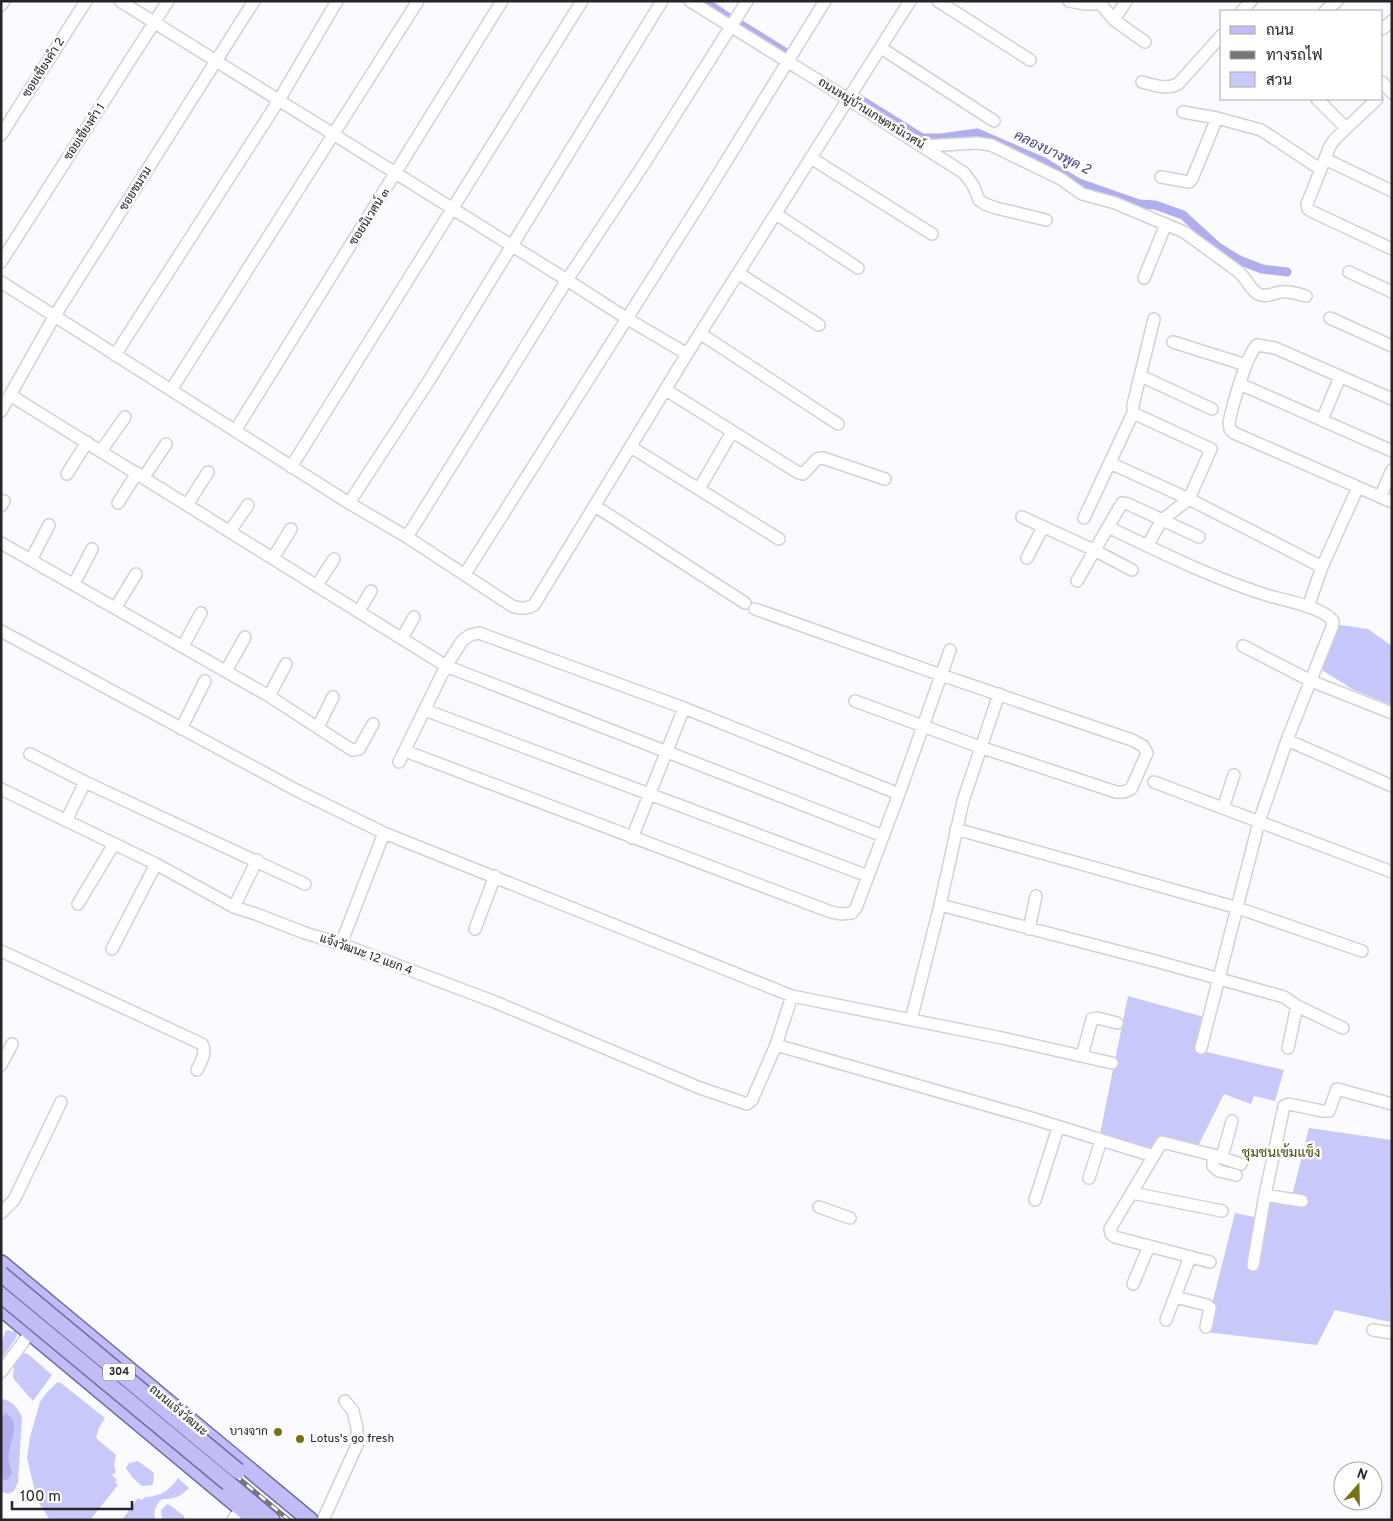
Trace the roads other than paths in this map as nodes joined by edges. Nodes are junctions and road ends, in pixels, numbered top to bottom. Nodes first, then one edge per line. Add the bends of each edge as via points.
1 (4, 1) edge
2 (86, 1) edge
3 (120, 1) edge
4 (168, 1) edge
5 (254, 1) edge
6 (338, 1) edge
7 (418, 1) edge
8 (502, 1) edge
9 (582, 1) edge
10 (662, 1) edge
11 (690, 1) edge
12 (747, 1) edge
13 (825, 1) edge
14 (910, 1) edge
15 (938, 1) edge
16 (1069, 1) edge
17 (1126, 1) edge
18 (1337, 1) edge
19 (1102, 3) edge
20 (1, 5) edge
21 (1326, 10) edge
22 (1114, 20) junction
23 (155, 23) junction
24 (731, 27) junction
25 (1220, 37) edge
26 (1145, 42) dead end
27 (881, 48) junction
28 (217, 60) junction
29 (1030, 60) dead end
30 (787, 62) junction
31 (1142, 82) dead end
32 (848, 98) junction
33 (279, 100) junction
34 (1318, 100) edge
35 (1376, 100) edge
36 (1183, 112) dead end
37 (1217, 118) junction
38 (994, 121) dead end
39 (1346, 128) junction
40 (335, 134) junction
41 (1, 136) edge
42 (924, 146) junction
43 (811, 158) junction
44 (1322, 164) junction
45 (397, 173) junction
46 (1162, 177) dead end
47 (1392, 191) edge
48 (454, 209) junction
49 (776, 214) junction
50 (1046, 220) dead end
51 (1166, 224) junction
52 (932, 234) dead end
53 (511, 246) junction
54 (1392, 249) edge
55 (1, 262) edge
56 (858, 268) dead end
57 (1349, 272) dead end
58 (738, 273) junction
59 (1144, 278) dead end
60 (568, 280) junction
61 (1, 282) edge
62 (1392, 292) edge
63 (1306, 296) dead end
64 (54, 317) junction
65 (626, 318) junction
66 (1330, 318) dead end
67 (1154, 319) dead end
68 (819, 325) dead end
69 (701, 334) junction
70 (1174, 342) dead end
71 (1392, 346) edge
72 (687, 354) junction
73 (115, 355) junction
74 (1246, 365) junction
75 (1141, 376) junction
76 (1340, 377) junction
77 (1240, 384) junction
78 (171, 390) junction
79 (666, 390) junction
80 (10, 395) junction
81 (1392, 399) edge
82 (1212, 409) dead end
83 (1, 410) edge
84 (1133, 413) junction
85 (125, 417) dead end
86 (1322, 420) junction
87 (838, 424) dead end
88 (235, 431) junction
89 (732, 432) junction
90 (87, 442) junction
91 (166, 444) dead end
92 (631, 447) junction
93 (101, 451) junction
94 (1392, 451) edge
95 (1110, 463) junction
96 (291, 466) junction
97 (1392, 470) edge
98 (208, 472) dead end
99 (68, 474) dead end
100 (140, 475) junction
101 (885, 480) dead end
102 (1358, 487) junction
103 (699, 489) junction
104 (1380, 497) junction
105 (1189, 499) junction
106 (1392, 502) edge
107 (349, 503) junction
108 (118, 504) dead end
109 (187, 505) junction
110 (248, 505) dead end
111 (595, 506) junction
112 (1022, 517) dead end
113 (1084, 518) dead end
114 (1162, 520) junction
115 (49, 525) dead end
116 (1043, 526) junction
117 (1108, 527) junction
118 (291, 529) dead end
119 (230, 531) junction
120 (407, 537) junction
121 (1199, 537) dead end
122 (779, 539) dead end
123 (1, 543) edge
124 (1147, 546) junction
125 (92, 549) dead end
126 (1094, 550) junction
127 (273, 558) junction
128 (1027, 558) dead end
129 (334, 559) dead end
130 (31, 560) junction
131 (1322, 567) junction
132 (1132, 570) dead end
133 (136, 574) dead end
134 (465, 574) junction
135 (1077, 581) dead end
136 (74, 584) junction
137 (317, 585) junction
138 (371, 591) dead end
139 (116, 607) junction
140 (1308, 607) junction
141 (358, 611) junction
142 (201, 613) dead end
143 (414, 617) dead end
144 (1, 631) edge
145 (245, 637) dead end
146 (402, 638) junction
147 (183, 646) junction
148 (1243, 646) dead end
149 (950, 650) dead end
150 (286, 664) dead end
151 (446, 666) junction
152 (226, 671) junction
153 (942, 675) junction
154 (205, 681) dead end
155 (1311, 681) junction
156 (999, 694) junction
157 (269, 696) junction
158 (333, 697) dead end
159 (855, 701) dead end
160 (684, 708) junction
161 (425, 710) junction
162 (1392, 713) edge
163 (373, 724) dead end
164 (923, 725) junction
165 (318, 727) junction
166 (181, 729) junction
167 (1287, 740) junction
168 (980, 747) junction
169 (405, 751) junction
170 (667, 753) junction
171 (30, 754) dead end
172 (399, 762) dead end
173 (1234, 775) dead end
174 (85, 782) junction
175 (1154, 782) dead end
176 (1392, 786) edge
177 (1, 789) edge
178 (899, 794) junction
179 (649, 795) junction
180 (1223, 808) junction
181 (66, 821) junction
182 (1259, 822) junction
183 (956, 829) junction
184 (384, 832) junction
185 (883, 836) junction
186 (632, 838) junction
187 (114, 844) junction
188 (257, 860) junction
189 (156, 864) junction
190 (1392, 872) edge
191 (494, 876) junction
192 (868, 876) junction
193 (305, 884) dead end
194 (1036, 896) dead end
195 (78, 904) dead end
196 (940, 905) junction
197 (234, 907) junction
198 (1238, 908) junction
199 (476, 929) dead end
200 (1029, 929) junction
201 (341, 944) junction
202 (112, 949) dead end
203 (1, 951) edge
204 (1362, 951) dead end
205 (1219, 979) junction
206 (792, 996) junction
207 (1297, 1006) junction
208 (911, 1020) junction
209 (1117, 1023) dead end
210 (1343, 1028) dead end
211 (12, 1044) dead end
212 (776, 1045) junction
213 (1201, 1048) dead end
214 (1288, 1048) dead end
215 (1082, 1056) junction
216 (1112, 1063) dead end
217 (1, 1065) edge
218 (197, 1070) dead end
219 (61, 1102) dead end
220 (1392, 1104) edge
221 (1232, 1121) dead end
222 (1058, 1128) junction
223 (1101, 1140) junction
224 (1153, 1156) junction
225 (1217, 1156) junction
226 (1240, 1164) dead end
227 (1236, 1175) dead end
228 (1089, 1178) dead end
229 (1132, 1193) junction
230 (1265, 1195) junction
231 (1036, 1200) dead end
232 (1302, 1201) dead end
233 (819, 1207) dead end
234 (1222, 1211) dead end
235 (1, 1213) edge
236 (850, 1218) dead end
237 (1149, 1246) junction
238 (1190, 1256) junction
239 (1210, 1262) dead end
240 (1253, 1265) dead end
241 (3, 1268) edge
242 (1133, 1284) dead end
243 (1, 1291) edge
244 (1, 1295) edge
245 (1175, 1297) junction
246 (52, 1306) junction
247 (1, 1308) edge
248 (1166, 1320) dead end
249 (1206, 1328) dead end
250 (1374, 1330) dead end
251 (30, 1332) junction
252 (1392, 1333) edge
253 (86, 1334) junction
254 (61, 1359) junction
255 (1, 1372) edge
256 (346, 1402) dead end
257 (245, 1516) edge
258 (272, 1520) edge
259 (297, 1520) edge
260 (310, 1520) edge
261 (323, 1520) edge

1 - 20 street
2 - 41 street, ซอยเชียงคำ 2
3 - 23 street
4 - 23 street, ซอยเชียงคำ 1
5 - 28 street, ซอยชมรม
6 - 33 street
7 - 40 street
8 - 45 street, ซอยนิเวศน์ ๓
9 - 48 street
10 - 53 street
11 - 24 street, ถนนหมู่บ้านเกษตรนิเวศน์
12 - 24 street
13 - 30 street
14 - 27 street
15 - 29 street
16 - 19 street
17 - 22 street
18 - 21 street
19 - 22 street
22 - 26 street
23 - 28 street
23 - 55 street, ซอยเชียงคำ 1
24 - 30 street, ถนนหมู่บ้านเกษตรนิเวศน์
24 - 60 street
25 - 31 street via 1178,84 1166,88
27 - 32 street
27 - 38 street
28 - 33 street
28 - 64 street, ซอยชมรม
30 - 32 street, ถนนหมู่บ้านเกษตรนิเวศน์
30 - 65 street
32 - 42 street, ถนนหมู่บ้านเกษตรนิเวศน์
32 - 43 street
33 - 40 street
33 - 73 street
34 - 39 street
35 - 39 street
36 - 37 street
37 - 44 street via 1261,130
37 - 46 street via 1192,179 1189,182
39 - 44 street via 1330,146
40 - 45 street
40 - 78 street
42 - 50 street, ถนนหมู่บ้านเกษตรนิเวศน์ via 964,174 984,204
42 - 51 street via 991,145 1061,179 1082,194
43 - 49 street
43 - 52 street
44 - 47 street
44 - 54 street via 1308,209
45 - 48 street
45 - 88 street, ซอยนิเวศน์ ๓
48 - 53 street
48 - 96 street
49 - 56 street
49 - 58 street
51 - 59 street
51 - 63 street via 1184,232 1239,272 1256,293 1264,296 1288,292
53 - 60 street
53 - 107 street
57 - 62 street
58 - 68 street
58 - 69 street
60 - 65 street
60 - 120 street
61 - 64 street
64 - 73 street
64 - 80 street, ซอยชมรม
65 - 72 street
65 - 134 street
66 - 71 street
67 - 75 street
69 - 72 street
69 - 87 street
70 - 74 street
72 - 79 street
73 - 78 street
74 - 76 street via 1257,345 1275,348
74 - 77 street
75 - 82 street
75 - 84 street
76 - 81 street
76 - 86 street
77 - 86 street
77 - 102 street via 1229,423 1234,433
78 - 88 street
79 - 89 street
79 - 92 street
80 - 83 street, ซอยชมรม
80 - 90 street
84 - 95 street
84 - 105 street via 1211,446
85 - 93 street
86 - 94 street
88 - 96 street
89 - 101 street via 803,474 816,459 823,458
89 - 103 street
90 - 93 street
90 - 99 street
91 - 100 street
92 - 103 street
92 - 111 street
93 - 100 street
95 - 105 street
95 - 113 street
96 - 107 street
97 - 104 street
98 - 109 street
100 - 108 street
100 - 109 street
102 - 104 street
102 - 131 street
103 - 122 street
104 - 106 street
105 - 114 street
105 - 131 street
107 - 120 street
109 - 119 street
110 - 119 street
111 - 134 street via 534,605 521,609 512,606
111 - 153 street via 750,606
112 - 116 street
114 - 117 street via 1122,503
114 - 121 street
114 - 124 street
115 - 130 street
116 - 126 street
116 - 128 street
117 - 124 street
117 - 126 street
118 - 127 street
119 - 127 street
120 - 134 street
123 - 130 street
124 - 140 street via 1205,573
125 - 136 street
126 - 132 street
126 - 135 street
127 - 137 street
129 - 137 street
130 - 136 street
131 - 140 street
133 - 139 street
136 - 139 street
137 - 141 street
138 - 141 street
139 - 147 street
140 - 155 street via 1333,621
141 - 146 street
142 - 147 street
143 - 146 street
144 - 166 street
145 - 152 street
146 - 151 street
147 - 152 street
148 - 155 street
149 - 153 street
150 - 157 street
151 - 160 street via 462,641 470,634 479,633
151 - 161 street
151 - 170 street
152 - 157 street
153 - 156 street
153 - 164 street
154 - 166 street
155 - 162 street
155 - 167 street
156 - 168 street
156 - 168 street via 1132,740 1143,746 1147,754 1131,789 1116,792
157 - 165 street
158 - 165 street
159 - 164 street
160 - 170 street
160 - 178 street
161 - 169 street
161 - 179 street
163 - 165 street via 356,751
164 - 168 street
164 - 178 street
166 - 184 street
167 - 176 street
167 - 182 street
168 - 183 street
169 - 172 street
169 - 186 street
170 - 179 street
170 - 185 street
171 - 174 street
173 - 180 street
174 - 181 street
174 - 188 street
175 - 180 street
177 - 181 street, แจ้งวัฒนะ 12 แยก 4
178 - 185 street
179 - 186 street
179 - 192 street
180 - 182 street
181 - 187 street, แจ้งวัฒนะ 12 แยก 4
182 - 190 street
182 - 198 street
183 - 196 street
183 - 198 street
184 - 191 street
184 - 201 street
185 - 192 street
186 - 192 street via 842,914 852,914
187 - 189 street, แจ้งวัฒนะ 12 แยก 4
187 - 195 street
188 - 193 street
188 - 197 street
189 - 197 street, แจ้งวัฒนะ 12 แยก 4
189 - 202 street
191 - 199 street
191 - 206 street
194 - 200 street
196 - 200 street
196 - 208 street
197 - 201 street, แจ้งวัฒนะ 12 แยก 4
198 - 204 street
198 - 205 street
200 - 205 street
201 - 212 street, แจ้งวัฒนะ 12 แยก 4 via 495,1002 740,1103 747,1104 752,1100
203 - 218 street via 202,1044 203,1056
205 - 207 street via 1284,998
205 - 213 street
206 - 208 street
206 - 212 street
207 - 210 street
207 - 214 street
208 - 215 street
209 - 215 street via 1092,1020
211 - 217 street
212 - 222 street
215 - 216 street
219 - 235 street via 14,1200
220 - 230 street via 1337,1089 1328,1110 1284,1106
221 - 225 street
222 - 223 street
222 - 231 street
223 - 224 street
223 - 228 street
224 - 225 street via 1162,1142
224 - 229 street
225 - 226 street
225 - 227 street via 1213,1166
229 - 234 street
229 - 237 street via 1110,1229 1111,1234
230 - 232 street
230 - 240 street
233 - 236 street
237 - 238 street
237 - 242 street
238 - 239 street
238 - 245 street
241 - 243 main road via 8,1277
241 - 246 main road, ถนนแจ้งวัฒนะ / 304
241 - 259 main road, ถนนแจ้งวัฒนะ / 304, bridge
244 - 258 main road, ถนนแจ้งวัฒนะ / 304, bridge
245 - 248 street
245 - 249 street via 1207,1305 1210,1311
246 - 251 main road
246 - 253 main road, ถนนแจ้งวัฒนะ / 304
247 - 251 main road, 304
250 - 252 street
251 - 254 main road, 304
251 - 255 street
253 - 254 main road via 76,1333 63,1339 58,1352
253 - 260 main road, ถนนแจ้งวัฒนะ / 304
254 - 257 main road, 304
256 - 261 street via 353,1411 357,1445

